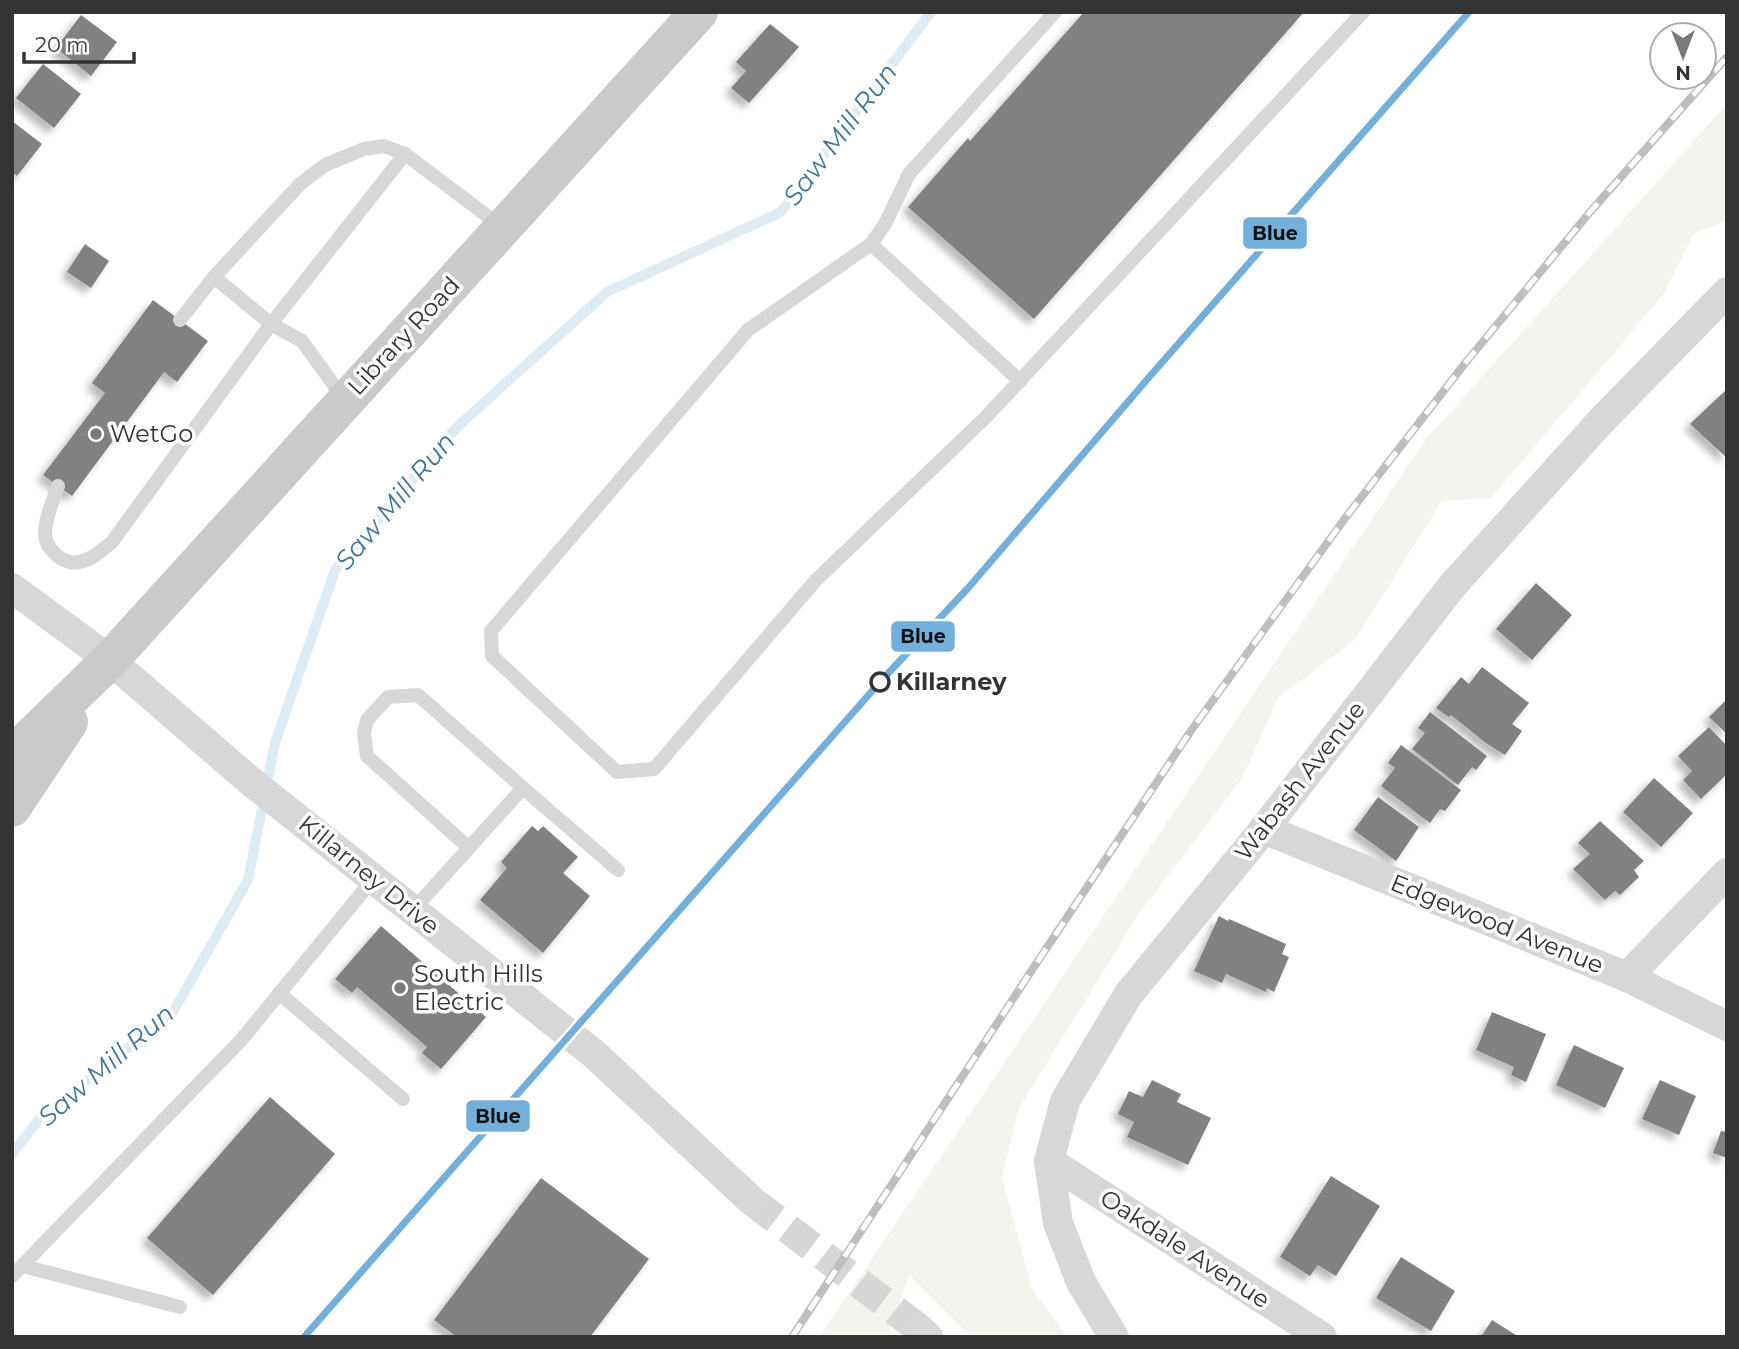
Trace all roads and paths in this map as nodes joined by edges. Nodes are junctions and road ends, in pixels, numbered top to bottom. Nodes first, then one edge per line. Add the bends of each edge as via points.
1 (699, 12) edge
2 (1055, 12) edge
3 (1363, 12) edge
4 (405, 153) junction
5 (503, 228) junction
6 (871, 244) junction
7 (214, 277) junction
8 (1727, 292) edge
9 (180, 320) dead end
10 (271, 324) junction
11 (1020, 381) junction
12 (345, 400) junction
13 (58, 486) dead end
14 (12, 588) edge
15 (110, 660) junction
16 (12, 755) edge
17 (523, 788) junction
18 (12, 808) edge
19 (1265, 829) junction
20 (469, 848) junction
21 (618, 870) dead end
22 (1727, 873) edge
23 (374, 878) junction
24 (413, 910) junction
25 (1627, 978) junction
26 (279, 993) junction
27 (1727, 1026) edge
28 (402, 1099) dead end
29 (1049, 1161) junction
30 (752, 1201) tunnel mouth
31 (18, 1271) edge
32 (180, 1307) dead end
33 (1114, 1337) edge
34 (1322, 1337) edge

1 - 5 main road, Library Road
2 - 6 lane via 909,174
3 - 11 lane
4 - 5 lane
4 - 7 lane via 384,146 325,164 300,184
4 - 10 lane
5 - 12 main road, Library Road
6 - 11 lane
6 - 11 lane via 748,330 491,631 492,656 617,772 654,769 816,580
7 - 9 lane
7 - 10 lane
8 - 19 street, Wabash Avenue via 1602,420 1452,586
10 - 12 lane via 302,341
10 - 13 lane via 112,542 96,556 78,563 59,558 50,549 45,536 47,520
12 - 15 main road, Library Road
14 - 15 street, Killarney Drive
15 - 16 main road, Library Road
15 - 18 main road, Library Road
15 - 23 street, Killarney Drive via 248,780
17 - 20 lane
17 - 20 lane via 418,695 388,697 366,720 366,756
17 - 21 lane
19 - 25 street, Edgewood Avenue
19 - 29 street, Wabash Avenue via 1128,995 1065,1101
20 - 24 lane
22 - 25 street
23 - 24 street, Killarney Drive
23 - 26 lane
24 - 30 street, Killarney Drive via 594,1054
25 - 27 street, Edgewood Avenue
26 - 28 lane
26 - 31 lane via 234,1048
29 - 33 street, Wabash Avenue via 1058,1223 1081,1282
29 - 34 street, Oakdale Avenue
31 - 32 lane

